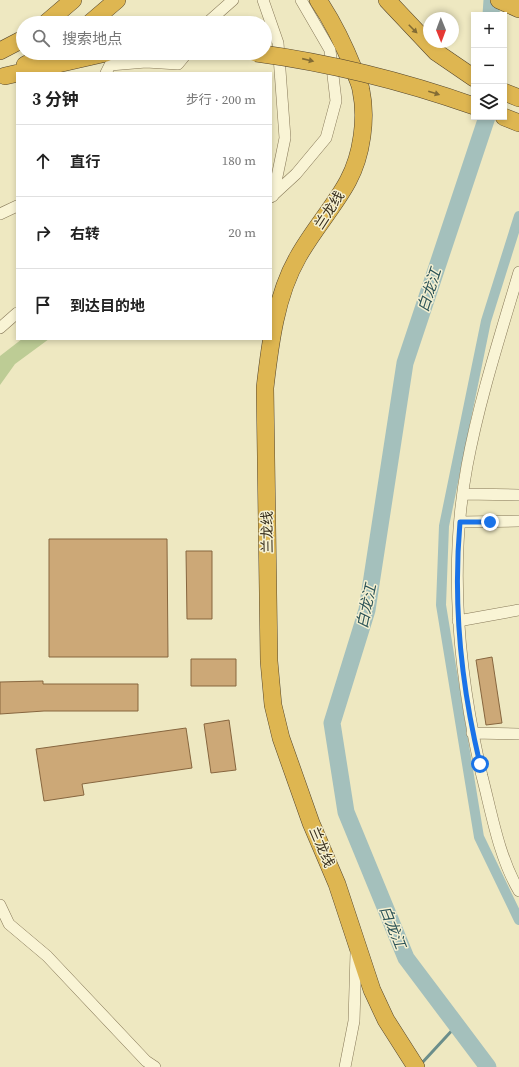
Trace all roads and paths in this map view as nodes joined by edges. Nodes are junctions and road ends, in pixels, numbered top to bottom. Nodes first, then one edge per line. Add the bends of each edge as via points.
1 (73, 0) edge
2 (117, 0) edge
3 (233, 0) edge
4 (263, 0) edge
5 (301, 0) edge
6 (318, 0) edge
7 (387, 0) edge
8 (499, 0) edge
9 (519, 9) edge
10 (54, 16) edge
11 (98, 16) edge
12 (215, 16) edge
13 (269, 16) edge
14 (272, 26) edge
15 (16, 43) edge
16 (0, 51) edge
17 (272, 55) edge
18 (35, 60) edge
19 (76, 60) edge
20 (181, 60) edge
21 (24, 72) edge
22 (106, 72) edge
23 (16, 74) edge
24 (471, 76) edge
25 (3, 77) edge
26 (507, 93) edge
27 (519, 98) edge
28 (471, 105) edge
29 (507, 118) edge
30 (519, 122) edge
31 (272, 196) edge
32 (16, 206) edge
33 (0, 214) edge
34 (519, 272) edge
35 (16, 314) edge
36 (0, 328) edge
37 (272, 338) edge
38 (272, 340) edge
39 (463, 494) junction
40 (519, 495) edge
41 (519, 521) edge
42 (460, 522) junction
43 (519, 610) edge
44 (458, 621) junction
45 (472, 733) junction
46 (519, 734) edge
47 (519, 891) edge
48 (0, 905) edge
49 (356, 942) junction
50 (414, 1065) edge
51 (155, 1067) edge
52 (345, 1067) edge

1 - 10 highway
2 - 11 highway
3 - 12 street
4 - 13 street
5 - 31 street via 330,50 336,101 326,138 296,174
6 - 37 highway, 兰龙线 via 331,18 347,51 361,88 364,117 359,151 348,180 297,257 279,302
7 -> 24 highway via 436,52
8 - 9 highway
14 - 31 street via 278,43 284,138
15 - 16 highway
17 -> 28 highway, bridge via 302,59 383,78
18 - 25 highway
19 - 21 highway
20 - 22 street via 178,64 146,62 110,65
23 - 25 highway
26 - 27 highway
29 - 30 highway
32 - 33 street
34 - 39 street via 489,373
35 - 36 street
38 - 49 highway, 兰龙线 via 265,388 269,661 273,705 281,738 311,823 337,884
39 - 40 street
39 - 42 street
41 - 42 street
42 - 44 street via 457,560
43 - 44 street
44 - 45 street
45 - 46 street
45 - 47 street via 494,825 510,876
48 - 51 street via 9,924 47,956 146,1061
49 - 50 highway, 兰龙线 via 383,1014
49 - 52 street via 354,1021

